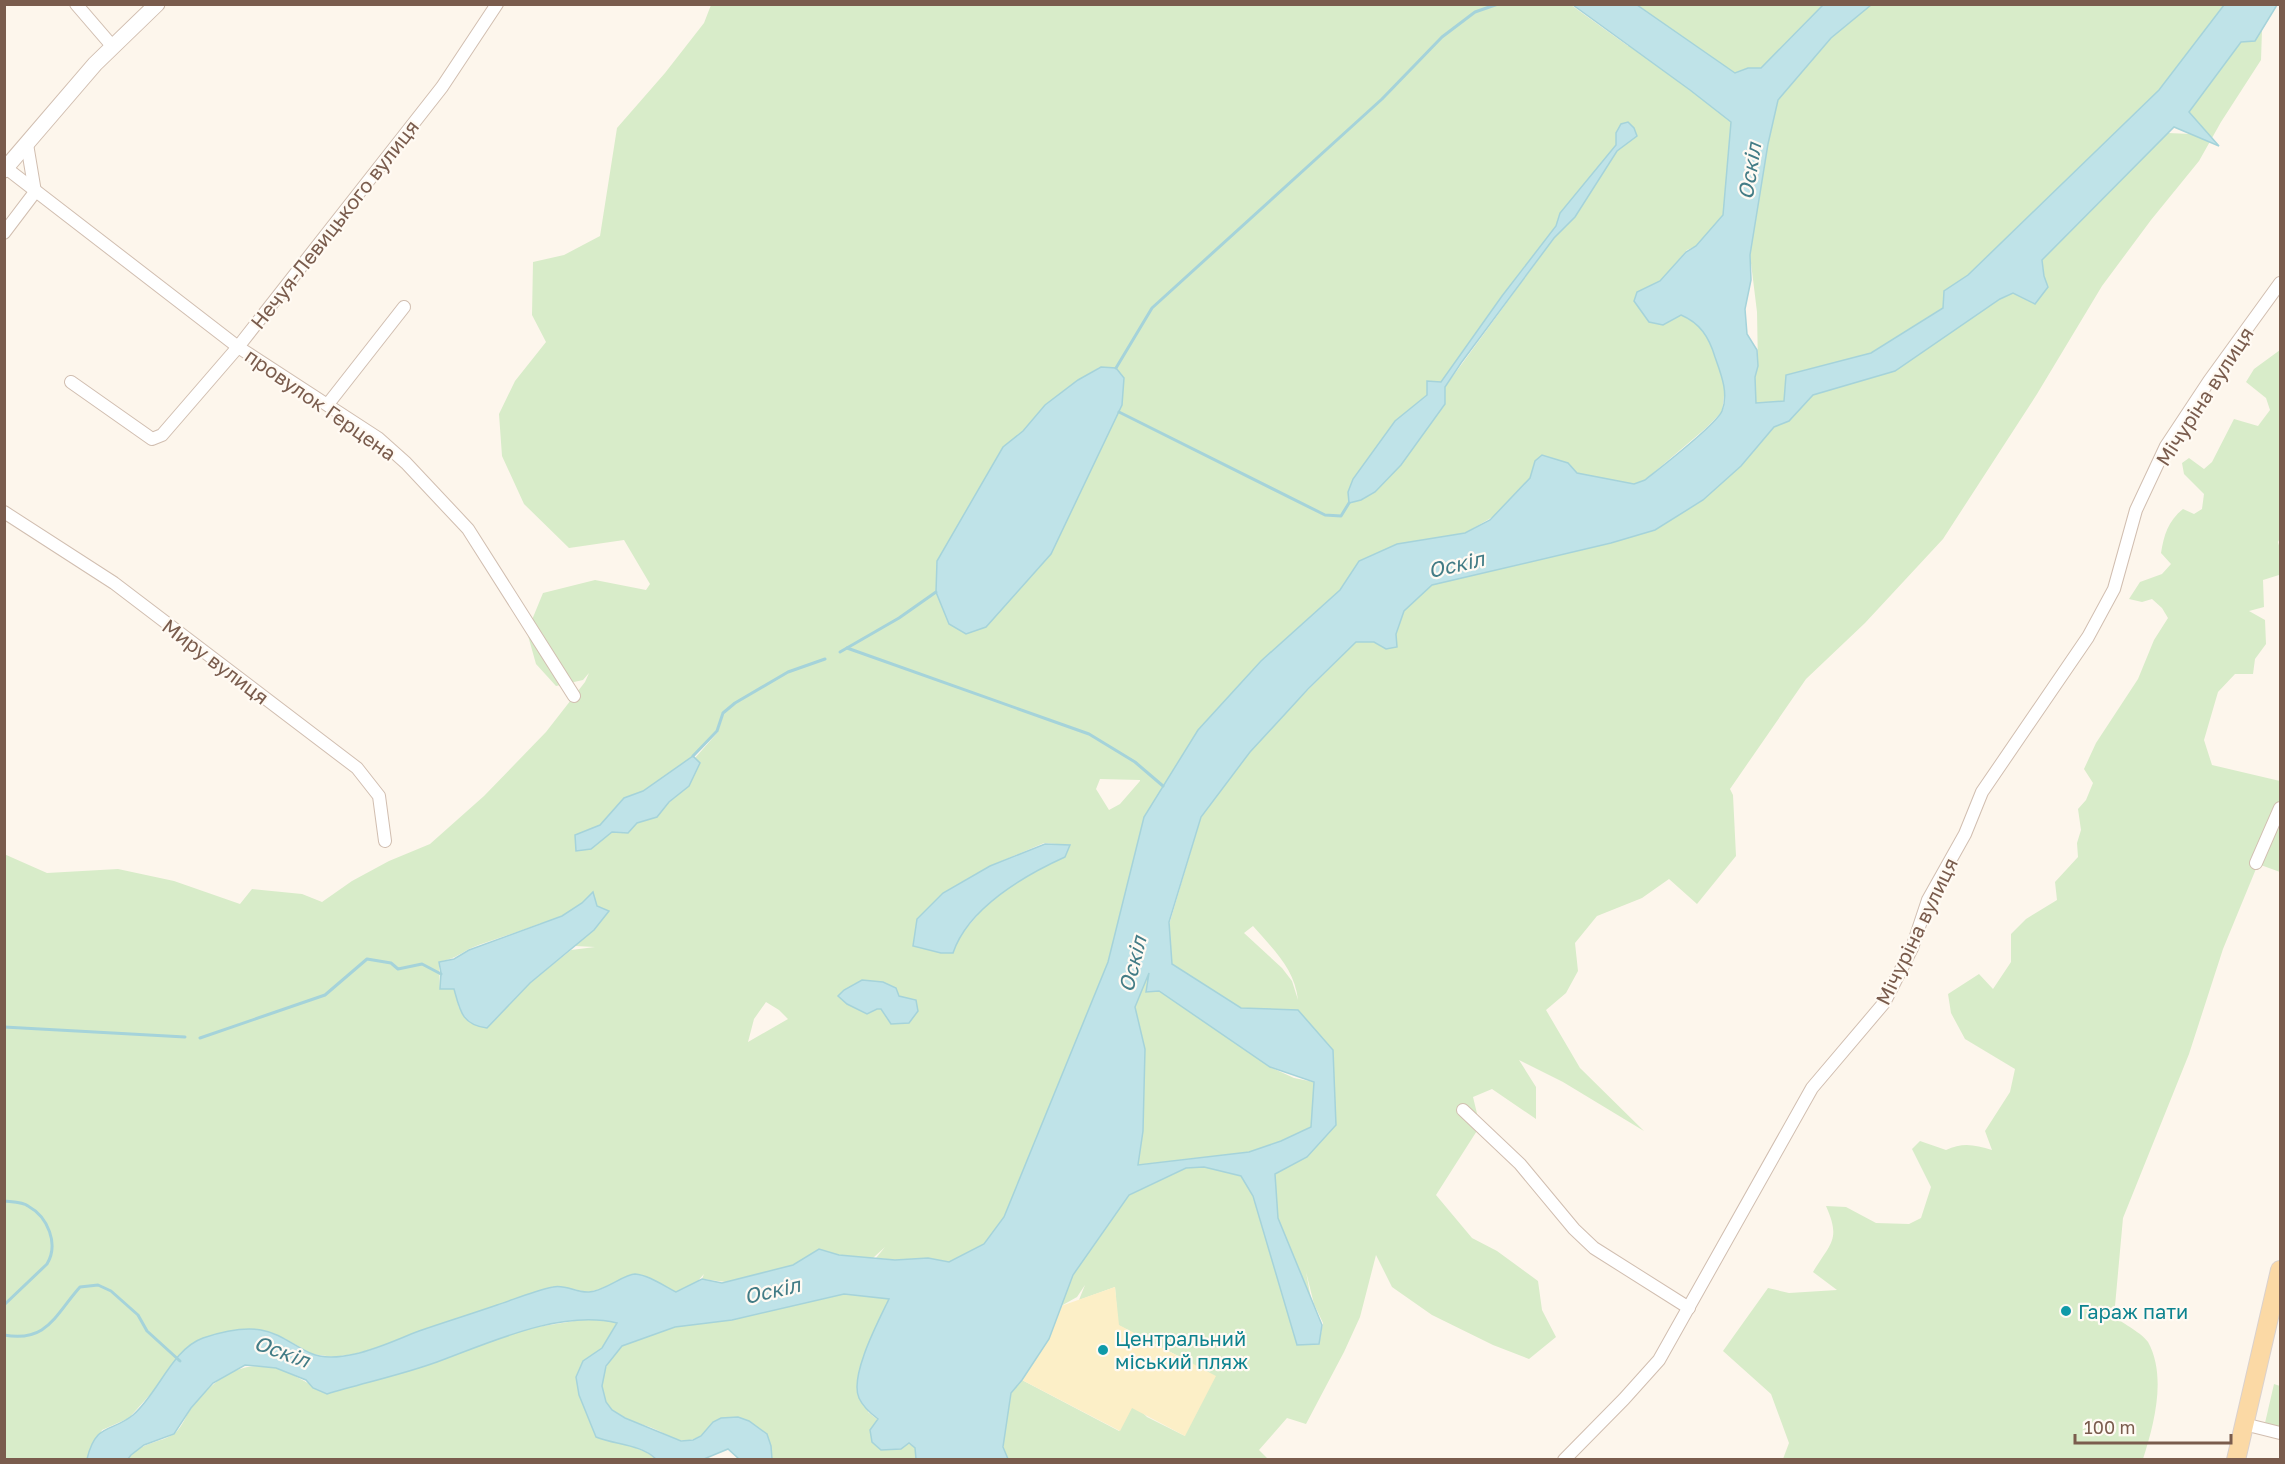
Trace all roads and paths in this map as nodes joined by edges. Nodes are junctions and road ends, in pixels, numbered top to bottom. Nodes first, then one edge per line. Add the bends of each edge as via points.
1 (76, 4) edge
2 (157, 4) edge
3 (497, 4) edge
4 (113, 47) junction
5 (27, 144) junction
6 (5, 169) edge
7 (35, 192) junction
8 (4, 233) edge
9 (2280, 283) edge
10 (404, 307) dead end
11 (238, 347) junction
12 (71, 382) dead end
13 (328, 404) junction
14 (4, 512) edge
15 (574, 696) dead end
16 (2280, 808) edge
17 (385, 841) dead end
18 (2256, 863) dead end
19 (1463, 1110) dead end
20 (2280, 1270) edge
21 (1689, 1308) junction
22 (2244, 1424) junction
23 (2280, 1433) edge
24 (1564, 1460) edge
25 (2236, 1460) edge

1 - 4 street
2 - 4 street
3 - 11 street, Нечуя-Левицького вулиця via 442,87
4 - 5 street
5 - 6 street
5 - 7 street
6 - 7 street, провулок Герцена
7 - 8 street
7 - 11 street, провулок Герцена
9 - 21 street, Мічуріна вулиця via 2166,446 2136,510 2114,589 2088,637 1982,792 1965,834 1928,900 1912,948 1884,1003 1812,1088
10 - 13 street
11 - 12 street, Нечуя-Левицького вулиця via 162,435 154,439
11 - 13 street, провулок Герцена
13 - 15 street, провулок Герцена via 378,438 468,529
14 - 17 street, Миру вулиця via 114,583 357,768 379,796
16 - 18 street
19 - 21 street via 1520,1164 1594,1248
20 - 22 main road
21 - 24 street, Мічуріна вулиця via 1659,1360
22 - 23 street
22 - 25 main road

